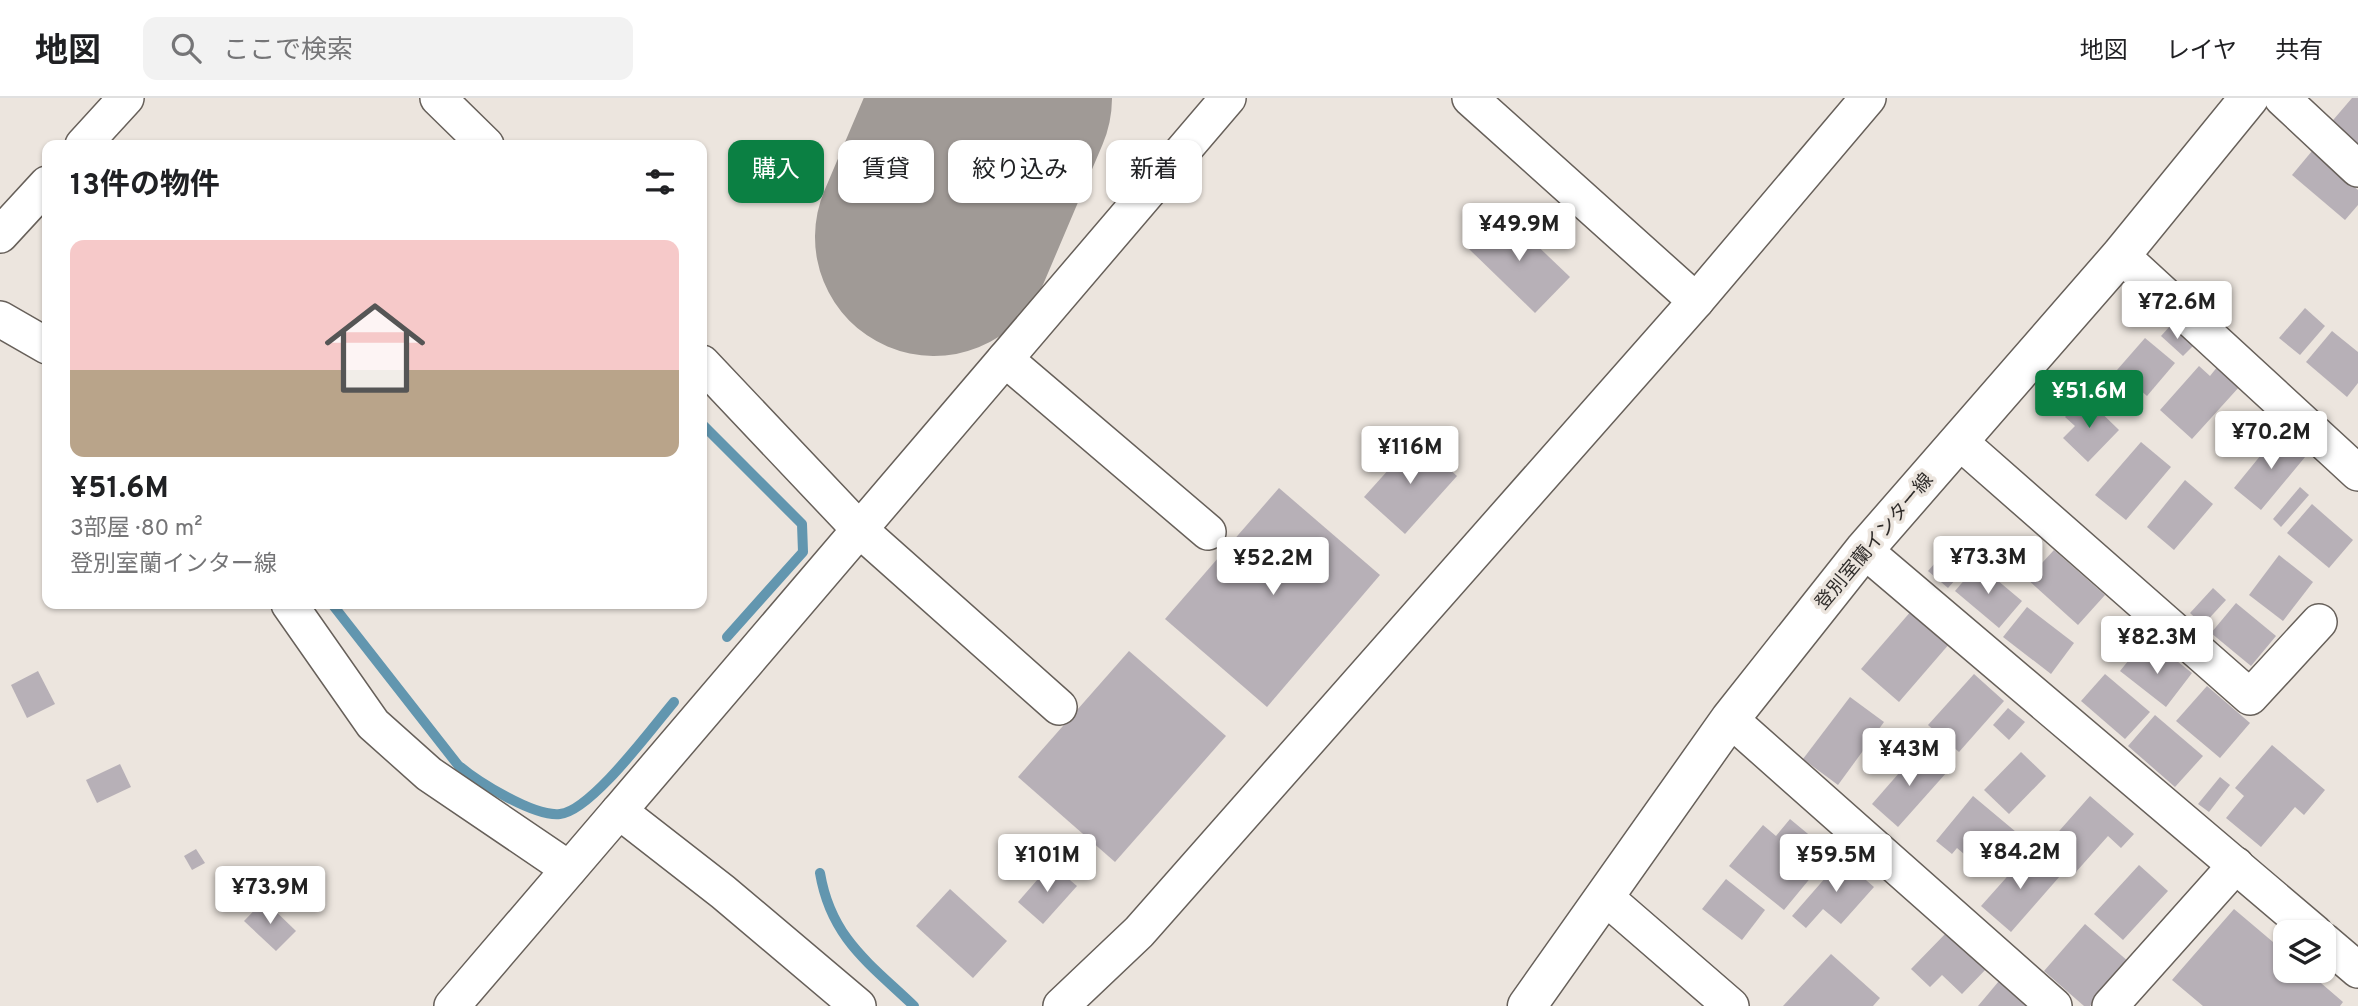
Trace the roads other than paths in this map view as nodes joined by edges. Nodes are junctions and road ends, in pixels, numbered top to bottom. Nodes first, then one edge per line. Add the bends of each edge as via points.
1 (126, 98) edge
2 (438, 98) edge
3 (1228, 98) edge
4 (1868, 98) edge
5 (2249, 98) edge
6 (2283, 98) edge
7 (1481, 102) edge
8 (88, 140) edge
9 (481, 140) edge
10 (2358, 169) edge
11 (42, 190) edge
12 (0, 236) edge
13 (2121, 255) junction
14 (1696, 301) junction
15 (0, 319) edge
16 (42, 343) edge
17 (1005, 359) junction
18 (707, 368) edge
19 (1960, 442) junction
20 (2358, 473) edge
21 (860, 530) junction
22 (1208, 532) dead end
23 (1864, 550) junction
24 (293, 609) edge
25 (2319, 622) dead end
26 (1059, 706) dead end
27 (1730, 719) junction
28 (619, 811) junction
29 (2236, 865) junction
30 (569, 869) junction
31 (1604, 896) junction
32 (2300, 920) edge
33 (2336, 951) edge
34 (2358, 970) edge
35 (452, 1006) edge
36 (858, 1006) edge
37 (1061, 1006) edge
38 (1527, 1006) edge
39 (1731, 1006) edge
40 (2054, 1006) edge
41 (2110, 1006) edge

1 - 8 street
2 - 9 street
3 - 17 street
4 - 14 street
5 - 13 main road, 登別室蘭インター線
6 - 10 street
7 - 14 street
11 - 12 street
13 - 19 main road, 登別室蘭インター線
13 - 20 street
14 - 37 street via 1139,932
15 - 16 street
17 - 21 street
17 - 22 street
18 - 21 street
19 - 23 main road, 登別室蘭インター線
19 - 25 street via 2250,696
21 - 26 street
21 - 28 street
23 - 27 main road, 登別室蘭インター線
23 - 29 street
24 - 30 street via 373,723 429,774
27 - 31 main road, 登別室蘭インター線
27 - 40 street
28 - 30 street
28 - 36 street
29 - 32 street
29 - 41 street
30 - 35 street
31 - 38 main road, 登別室蘭インター線
31 - 39 street
33 - 34 street

